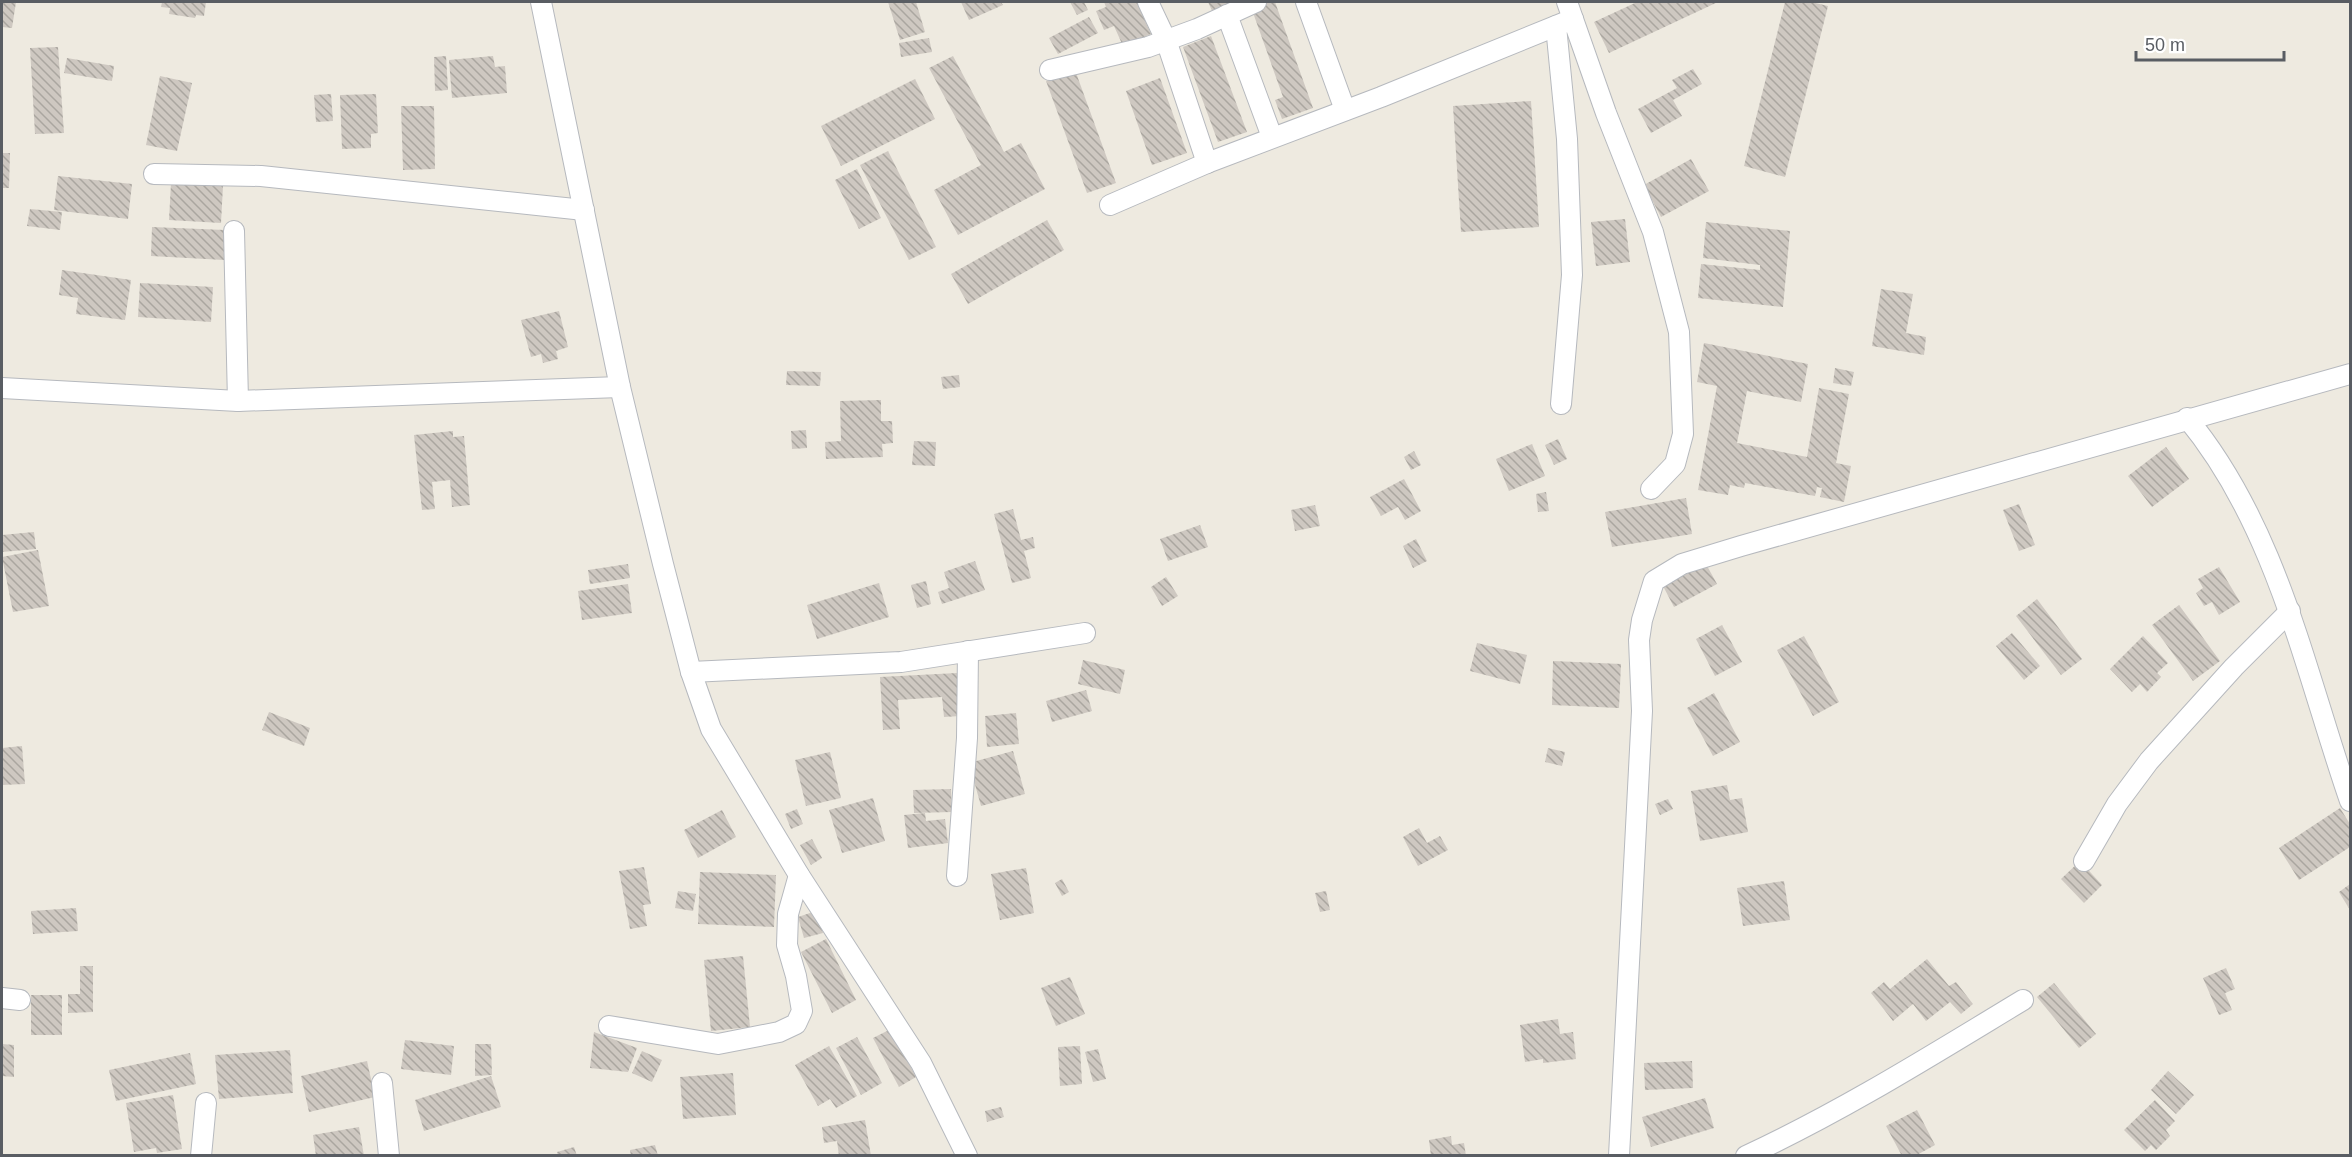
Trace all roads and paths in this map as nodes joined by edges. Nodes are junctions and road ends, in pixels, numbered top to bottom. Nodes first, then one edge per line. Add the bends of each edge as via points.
1 (541, 2) edge
2 (1148, 2) edge
3 (1256, 2) edge
4 (1306, 2) edge
5 (1227, 15) junction
6 (1565, 15) edge
7 (1166, 40) junction
8 (1050, 70) dead end
9 (1345, 110) junction
10 (1272, 137) junction
11 (1207, 163) junction
12 (154, 174) dead end
13 (1110, 205) dead end
14 (584, 210) junction
15 (234, 231) dead end
16 (2350, 374) edge
17 (620, 387) junction
18 (2, 388) edge
19 (238, 401) junction
20 (1561, 404) dead end
21 (2222, 410) junction
22 (2187, 418) junction
23 (2212, 448) junction
24 (1651, 489) dead end
25 (2290, 611) junction
26 (1085, 633) dead end
27 (968, 651) junction
28 (691, 672) junction
29 (2350, 801) edge
30 (2084, 861) dead end
31 (799, 875) junction
32 (957, 876) dead end
33 (2023, 1000) dead end
34 (609, 1026) dead end
35 (381, 1083) dead end
36 (206, 1103) dead end
37 (201, 1155) edge
38 (389, 1155) edge
39 (967, 1155) edge
40 (1619, 1155) edge
41 (1746, 1155) edge

1 - 14 street
2 - 7 street
3 - 5 street
4 - 9 street
5 - 7 street
5 - 10 street
6 - 9 street
6 - 20 street via 1572,275
6 - 24 street via 1653,232 1679,332 1683,434 1675,464
7 - 8 street
7 - 11 street
9 - 10 street
10 - 11 street
11 - 13 street
12 - 14 street via 261,176
14 - 17 street
15 - 19 street
16 - 21 street
17 - 19 street
17 - 28 street
18 - 19 street
21 - 22 street
21 - 23 street
22 - 23 street
22 - 40 street via 1741,546 1682,564 1654,580 1639,640 1642,711
23 - 25 street via 2274,569
25 - 29 street
25 - 30 street via 2149,760 2117,804
26 - 27 street
27 - 28 street via 901,663
27 - 32 street via 967,738
28 - 31 street via 711,729
31 - 34 street via 788,914 787,945 802,1011 796,1024 779,1032 718,1044
31 - 39 street via 921,1063
33 - 41 street via 1863,1096
35 - 38 street
36 - 37 street

